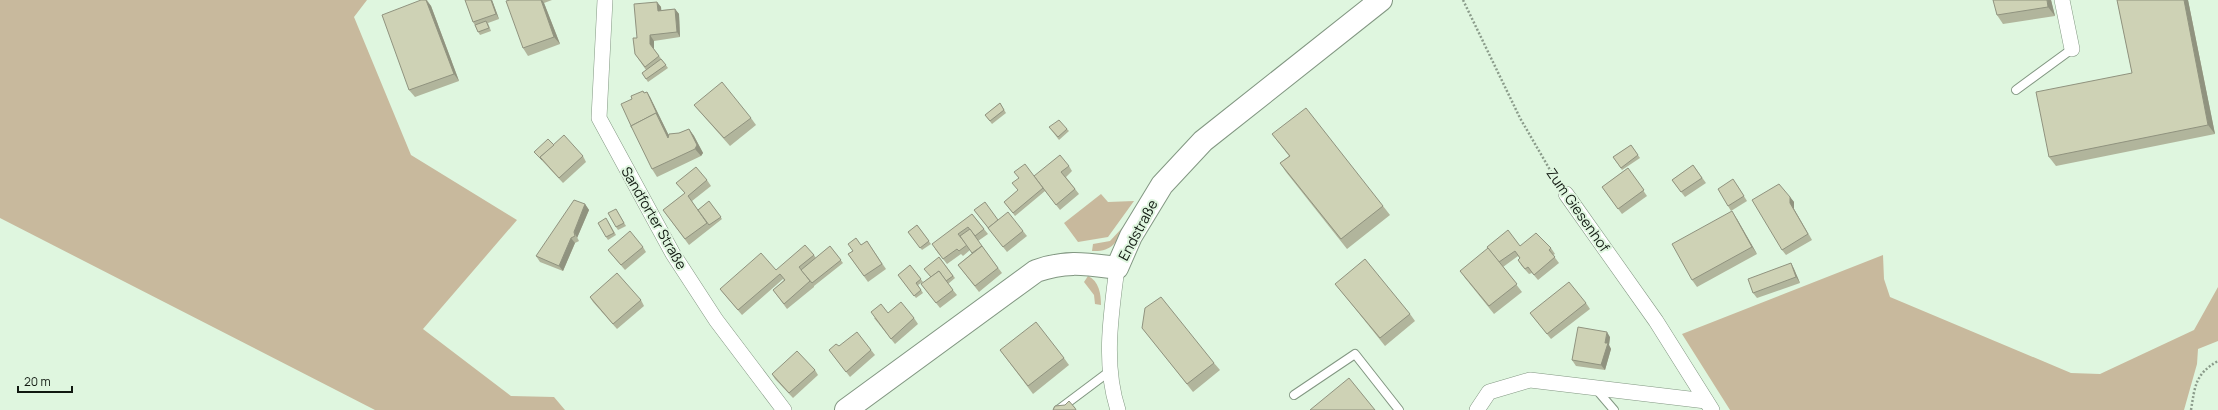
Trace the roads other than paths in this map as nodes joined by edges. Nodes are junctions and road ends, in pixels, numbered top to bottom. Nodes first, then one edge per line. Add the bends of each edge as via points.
1 (605, 0) edge
2 (1381, 0) edge
3 (2062, 0) edge
4 (2072, 49) joint
5 (2016, 90) dead end
6 (1566, 194) road end
7 (1117, 268) junction
8 (1110, 371) junction
9 (1596, 388) junction
10 (1294, 395) dead end
11 (1709, 406) edge
12 (784, 410) edge
13 (846, 410) edge
14 (1058, 410) edge
15 (1118, 410) edge
16 (1399, 410) edge
17 (1477, 410) edge
18 (1614, 410) edge

1 - 12 street, Sandforter Straße via 599,118 673,254 716,320
2 - 7 street, Endstraße via 1204,141 1162,185 1131,236
3 - 4 street
4 - 5 lane
6 - 11 street, Zum Giesenhof via 1656,321
7 - 8 street via 1110,320
7 - 13 street, Endstraße via 1077,262 1055,264 1036,271
8 - 14 lane
8 - 15 street
9 - 11 street
9 - 17 street via 1530,380 1489,392
9 - 18 lane
10 - 16 lane via 1355,354

